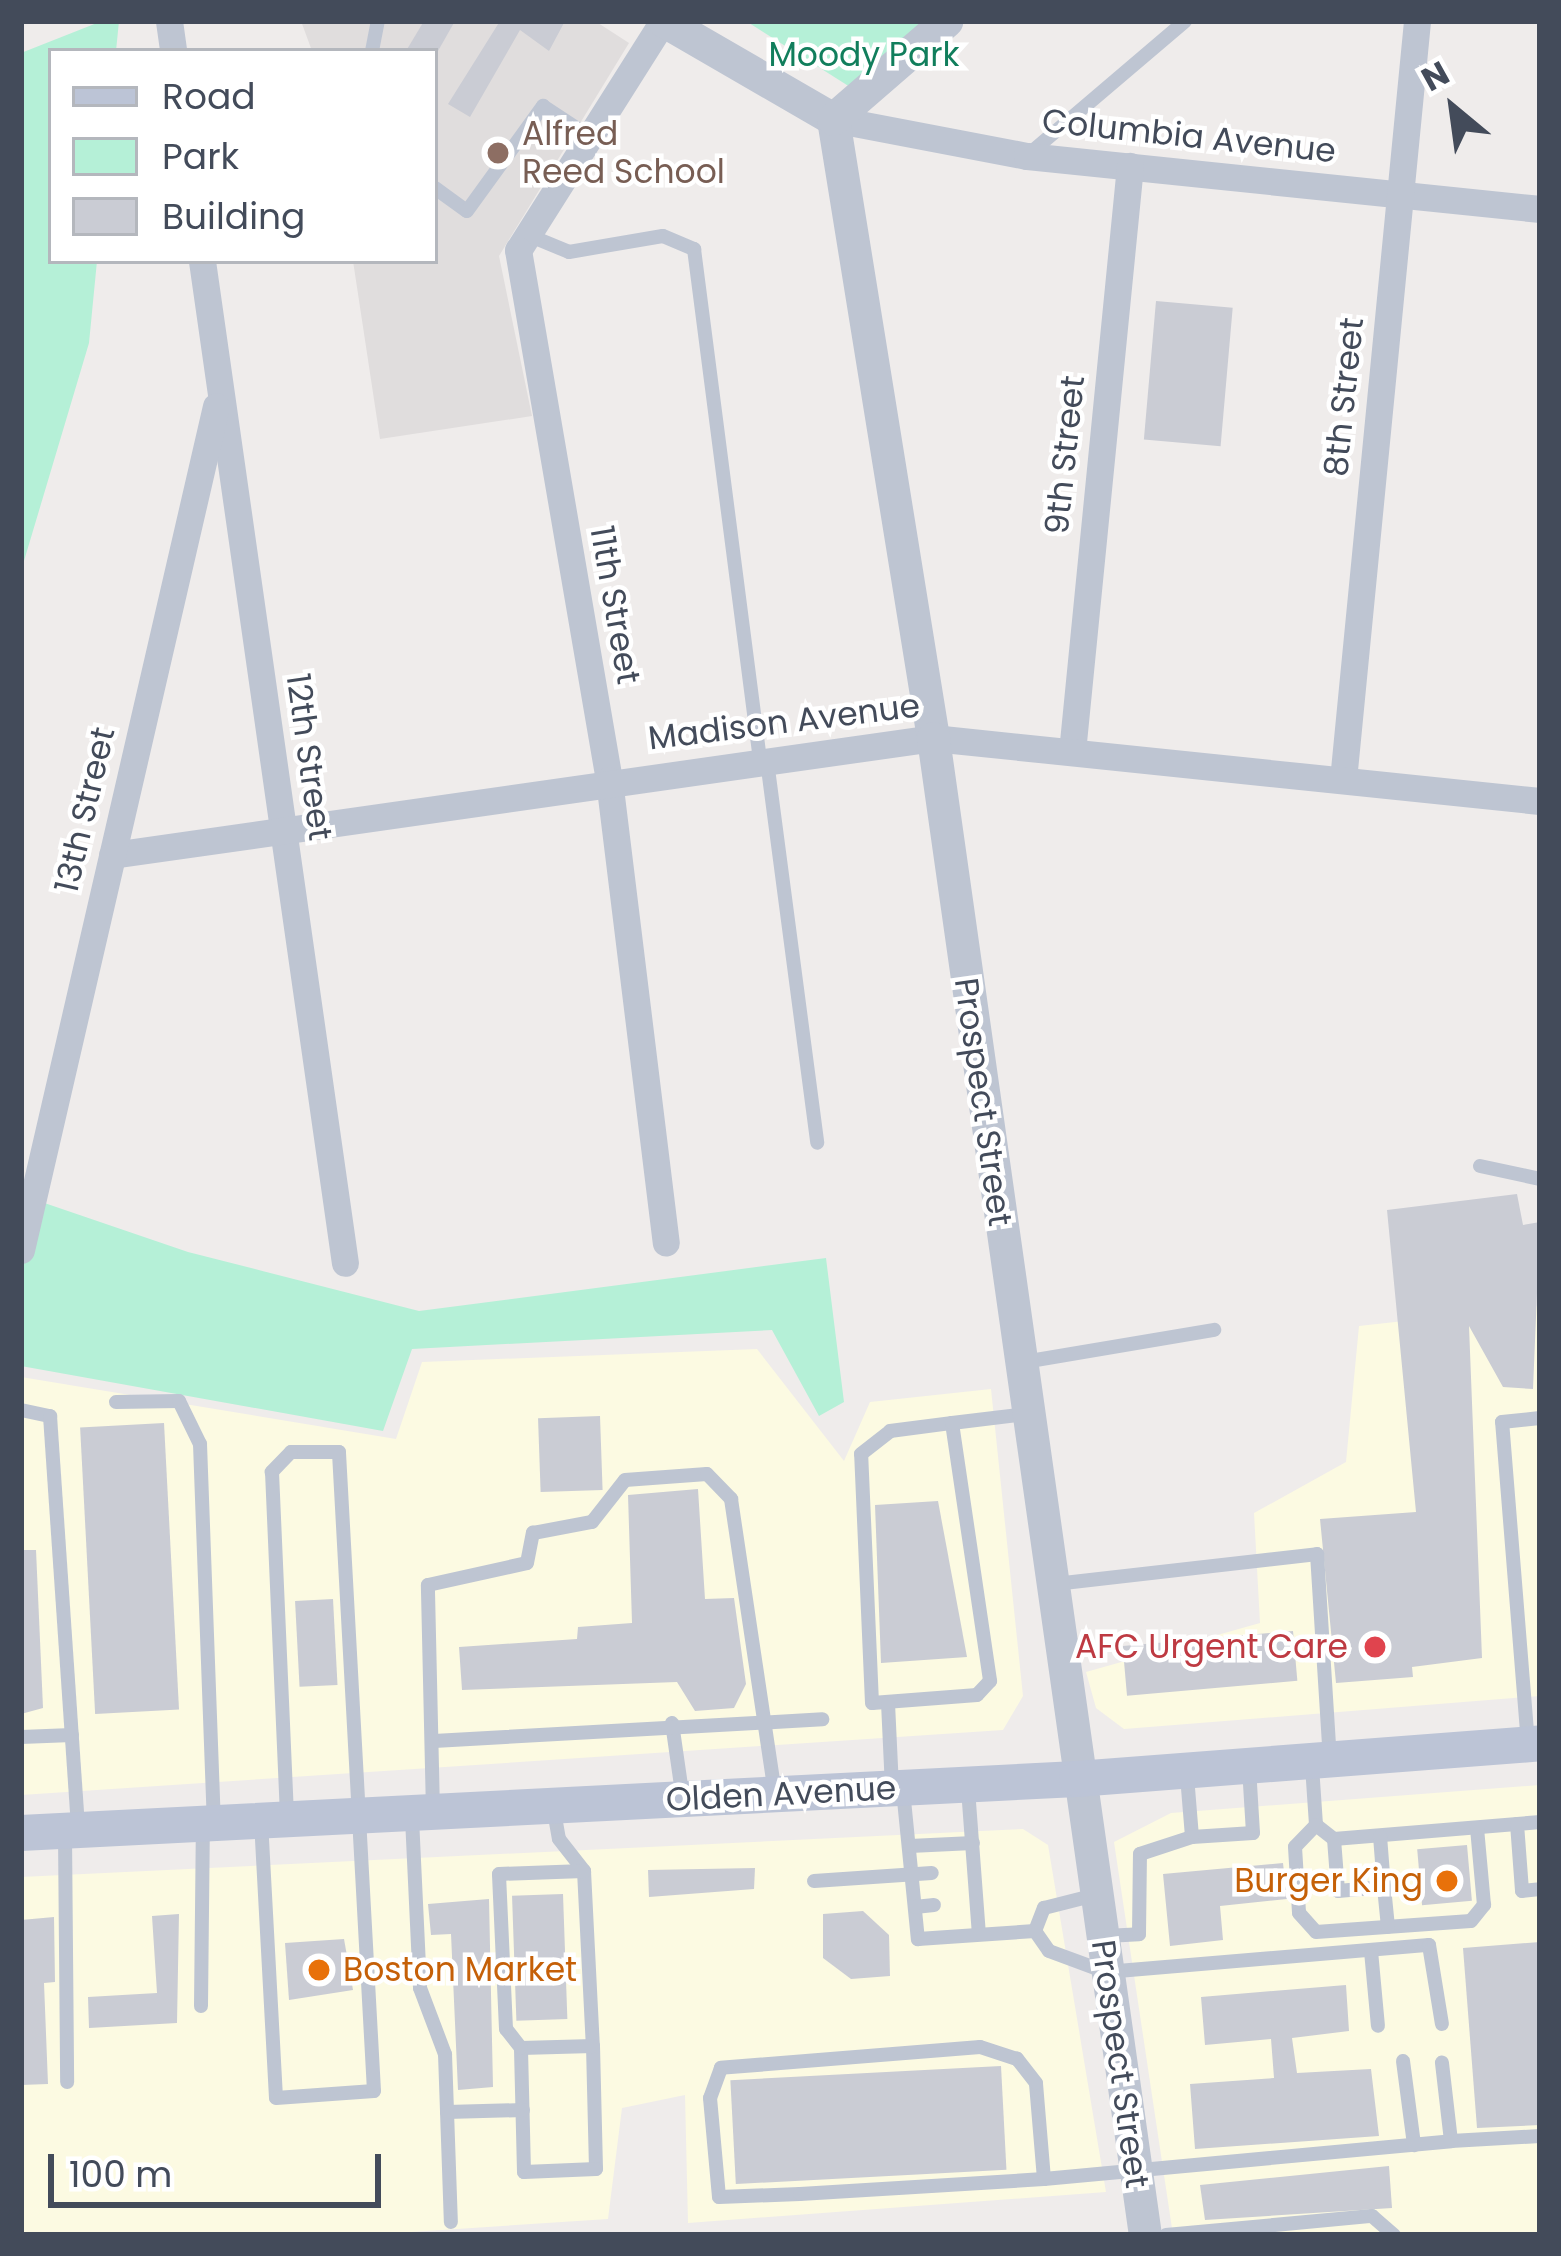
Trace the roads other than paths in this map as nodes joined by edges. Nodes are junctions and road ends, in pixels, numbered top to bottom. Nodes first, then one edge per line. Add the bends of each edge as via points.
1 (663, 21) edge
2 (946, 21) edge
3 (1185, 21) edge
4 (1417, 21) edge
5 (833, 119) junction
6 (590, 137) junction
7 (1027, 156) junction
8 (1130, 166) junction
9 (438, 190) edge
10 (1400, 194) junction
11 (1540, 209) edge
12 (528, 236) junction
13 (202, 264) edge
14 (220, 386) junction
15 (933, 737) junction
16 (1072, 752) junction
17 (764, 759) junction
18 (609, 780) junction
19 (1343, 780) junction
20 (1540, 801) edge
21 (283, 829) junction
22 (112, 855) junction
23 (817, 1143) dead end
24 (1480, 1166) dead end
25 (1540, 1178) edge
26 (666, 1242) dead end
27 (21, 1250) edge
28 (345, 1263) dead end
29 (1214, 1330) dead end
30 (1019, 1363) junction
31 (116, 1402) dead end
32 (21, 1409) edge
33 (1026, 1414) junction
34 (1540, 1418) edge
35 (952, 1423) junction
36 (1050, 1584) junction
37 (888, 1703) junction
38 (822, 1719) dead end
39 (769, 1722) junction
40 (672, 1723) junction
41 (72, 1735) junction
42 (21, 1736) edge
43 (434, 1741) junction
44 (1534, 1743) edge
45 (1321, 1760) junction
46 (1249, 1766) junction
47 (1186, 1771) junction
48 (1077, 1779) junction
49 (967, 1784) junction
50 (897, 1788) junction
51 (775, 1794) junction
52 (683, 1799) junction
53 (553, 1806) junction
54 (423, 1812) junction
55 (355, 1817) junction
56 (274, 1820) junction
57 (1540, 1822) edge
58 (209, 1823) junction
59 (1517, 1824) junction
60 (1316, 1825) junction
61 (1477, 1828) junction
62 (71, 1830) junction
63 (21, 1833) edge
64 (1380, 1836) junction
65 (1192, 1837) junction
66 (1334, 1839) junction
67 (974, 1843) junction
68 (910, 1846) junction
69 (584, 1871) junction
70 (932, 1873) dead end
71 (913, 1874) junction
72 (814, 1881) dead end
73 (1384, 1888) junction
74 (1540, 1889) edge
75 (1095, 1895) junction
76 (934, 1905) dead end
77 (915, 1907) junction
78 (1388, 1927) junction
79 (1035, 1931) junction
80 (979, 1934) junction
81 (1101, 1936) junction
82 (1371, 1951) junction
83 (1106, 1972) junction
84 (201, 2006) dead end
85 (1442, 2024) dead end
86 (1378, 2026) dead end
87 (592, 2046) junction
88 (521, 2048) junction
89 (1403, 2061) dead end
90 (1442, 2063) dead end
91 (67, 2082) dead end
92 (523, 2110) junction
93 (447, 2112) junction
94 (1540, 2136) edge
95 (1450, 2141) junction
96 (1414, 2145) junction
97 (1136, 2172) junction
98 (1044, 2179) junction
99 (451, 2222) dead end
100 (1145, 2235) edge
101 (1166, 2235) edge
102 (1394, 2235) edge

1 - 5 street
1 - 6 street, 11th Street
2 - 5 street
3 - 7 lane
4 - 10 street, 8th Street
5 - 7 street, Columbia Avenue
5 - 15 street, Prospect Street
6 - 9 lane via 543,106 467,211
6 - 12 street, 11th Street
7 - 8 street, Columbia Avenue
8 - 10 street, Columbia Avenue
8 - 16 street, 9th Street
10 - 11 street, Columbia Avenue
10 - 19 street, 8th Street
12 - 17 lane via 569,252 663,236 694,249
12 - 18 street, 11th Street via 518,250
13 - 14 street, 12th Street
14 - 21 street, 12th Street
14 - 22 street, 13th Street
15 - 16 street, Madison Avenue
15 - 17 street, Madison Avenue
15 - 30 street, Prospect Street
16 - 19 street, Madison Avenue
17 - 18 street, Madison Avenue
17 - 23 lane
18 - 21 street, Madison Avenue
18 - 26 street, 11th Street
19 - 20 street, Madison Avenue
21 - 22 street, Madison Avenue
21 - 28 street, 12th Street
22 - 27 street, 13th Street
24 - 25 lane
29 - 30 lane
30 - 33 street, Prospect Street
31 - 58 lane via 178,1401 200,1444
32 - 41 lane via 50,1416
33 - 35 lane
33 - 36 street, Prospect Street
34 - 44 lane via 1502,1422
35 - 37 lane via 890,1431 861,1454 866,1688 872,1703
35 - 37 lane via 990,1681 977,1695
36 - 45 lane via 1317,1555
36 - 48 street, Prospect Street
37 - 50 lane
38 - 39 lane
39 - 40 lane
39 - 43 lane via 754,1694 731,1499 706,1474 625,1480 592,1522 533,1533 527,1563 428,1585
39 - 51 lane
40 - 43 lane
40 - 52 lane
41 - 42 lane
41 - 62 lane
43 - 54 lane
44 - 45 main road, Olden Avenue
45 - 46 main road, Olden Avenue
45 - 60 lane
46 - 47 main road, Olden Avenue
46 - 65 lane via 1253,1833
47 - 48 main road, Olden Avenue
47 - 65 lane
48 - 49 main road, Olden Avenue
48 - 75 street, Prospect Street
49 - 50 main road, Olden Avenue
49 - 67 lane
50 - 51 main road, Olden Avenue
50 - 68 lane
51 - 52 main road, Olden Avenue
52 - 53 main road, Olden Avenue
53 - 54 main road, Olden Avenue
53 - 69 lane via 559,1839
54 - 55 main road, Olden Avenue
54 - 93 lane via 420,1988 445,2054
55 - 56 main road, Olden Avenue
55 - 56 lane via 374,2090 276,2098
55 - 56 lane via 344,1468 339,1452 291,1451 272,1472
56 - 58 main road, Olden Avenue
57 - 59 lane
58 - 62 main road, Olden Avenue
58 - 84 lane
59 - 61 lane
59 - 74 lane via 1522,1891
60 - 66 lane
60 - 78 lane via 1295,1847 1304,1924 1316,1932
61 - 64 lane
61 - 78 lane via 1481,1914
62 - 63 main road, Olden Avenue
62 - 91 lane
64 - 66 lane
64 - 73 lane
65 - 81 lane via 1140,1854 1139,1934
66 - 73 lane via 1338,1891
67 - 68 lane
67 - 80 lane
68 - 71 lane
69 - 87 lane
69 - 88 lane via 499,1874 506,2029
70 - 71 lane
71 - 72 lane
71 - 77 lane
73 - 78 lane
75 - 79 lane via 1044,1909
75 - 81 street, Prospect Street
76 - 77 lane
77 - 80 lane via 918,1939
79 - 80 lane
79 - 83 lane via 1049,1951
81 - 83 street, Prospect Street
82 - 83 lane
82 - 85 lane via 1429,1945
82 - 86 lane
83 - 97 street, Prospect Street
87 - 88 lane
87 - 92 lane via 596,2169 524,2172
88 - 92 lane
89 - 96 lane
90 - 95 lane
92 - 93 lane
93 - 99 lane
94 - 95 lane
95 - 96 lane
96 - 97 lane
97 - 98 lane
97 - 100 street, Prospect Street
98 - 98 lane via 718,2197 710,2098 721,2068 980,2047 1017,2059 1037,2089
101 - 102 lane via 1372,2216

